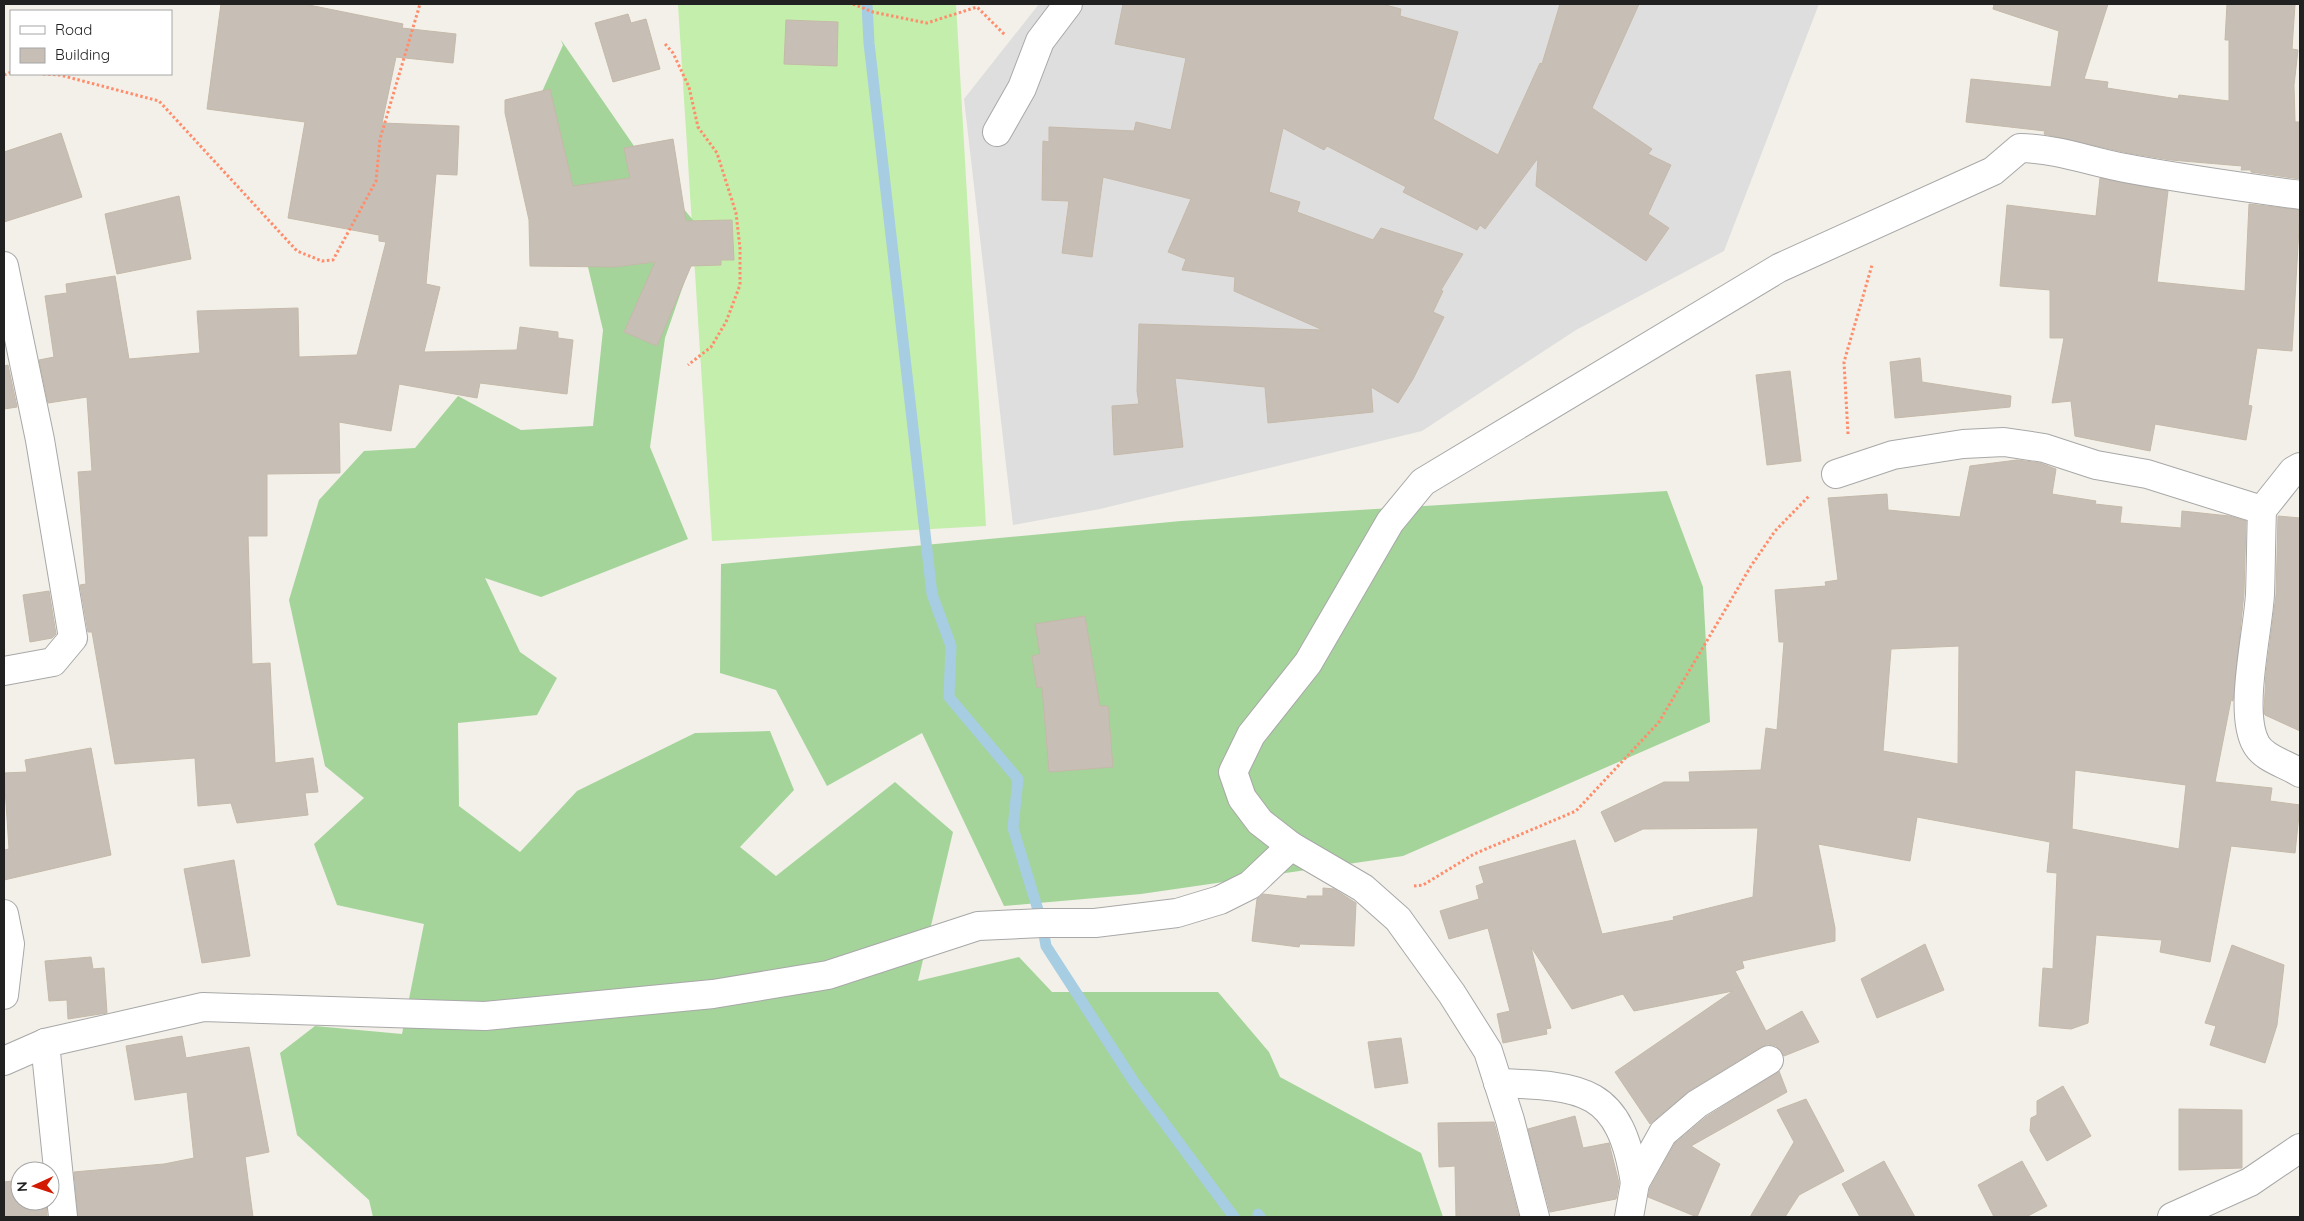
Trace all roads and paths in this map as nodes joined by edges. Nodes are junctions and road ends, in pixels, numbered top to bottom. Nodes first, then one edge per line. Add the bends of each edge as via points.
1 (420, 4) edge
2 (853, 4) edge
3 (1068, 4) edge
4 (665, 44) dead end
5 (1032, 62) junction
6 (60, 75) edge
7 (997, 132) dead end
8 (2300, 194) edge
9 (1884, 219) junction
10 (4, 266) edge
11 (688, 366) dead end
12 (2300, 467) edge
13 (1836, 474) junction
14 (2262, 510) junction
15 (4, 671) edge
16 (2300, 773) edge
17 (1292, 846) junction
18 (1364, 888) junction
19 (4, 914) edge
20 (4, 995) edge
21 (45, 1043) junction
22 (1769, 1060) dead end
23 (4, 1061) edge
24 (1498, 1084) junction
25 (2300, 1148) edge
26 (1635, 1183) junction
27 (63, 1217) edge
28 (1535, 1217) edge
29 (1629, 1217) edge
30 (2172, 1217) edge

1 - 6 path via 380,139 376,182 333,260 322,260 297,251 159,101
2 - 5 path via 873,12 927,23 977,6
3 - 5 street via 1040,41
4 - 11 path via 688,87 698,127 717,153 736,213 740,248 740,284 726,322 711,348
5 - 7 street via 1022,88
8 - 9 street via 2212,183 2124,168 2047,149 2020,148 1993,171
9 - 13 path via 1844,362 1849,449 1847,462
9 - 17 street via 1779,268 1423,482 1390,522 1308,663 1251,735 1233,772 1242,798 1260,822
10 - 15 street via 42,449 73,638 53,662
12 - 14 street via 2293,471
13 - 14 street via 1893,455 1964,444 2004,442 2044,448 2096,465 2147,474
13 - 18 path via 1797,507 1775,531 1659,722 1576,811 1474,854 1424,885
14 - 16 street via 2260,595 2248,724 2257,746 2272,759
17 - 18 street
17 - 21 street via 1250,885 1220,900 1177,913 1095,923 978,926 828,975 713,994 485,1016 203,1007
18 - 24 street via 1398,919 1452,994 1488,1051
19 - 20 street via 10,944
21 - 23 street
21 - 27 street
22 - 26 street via 1697,1104 1663,1133
24 - 26 street via 1546,1085 1577,1090 1603,1105 1619,1124 1631,1158
24 - 28 street
25 - 30 street via 2250,1182
26 - 29 street

